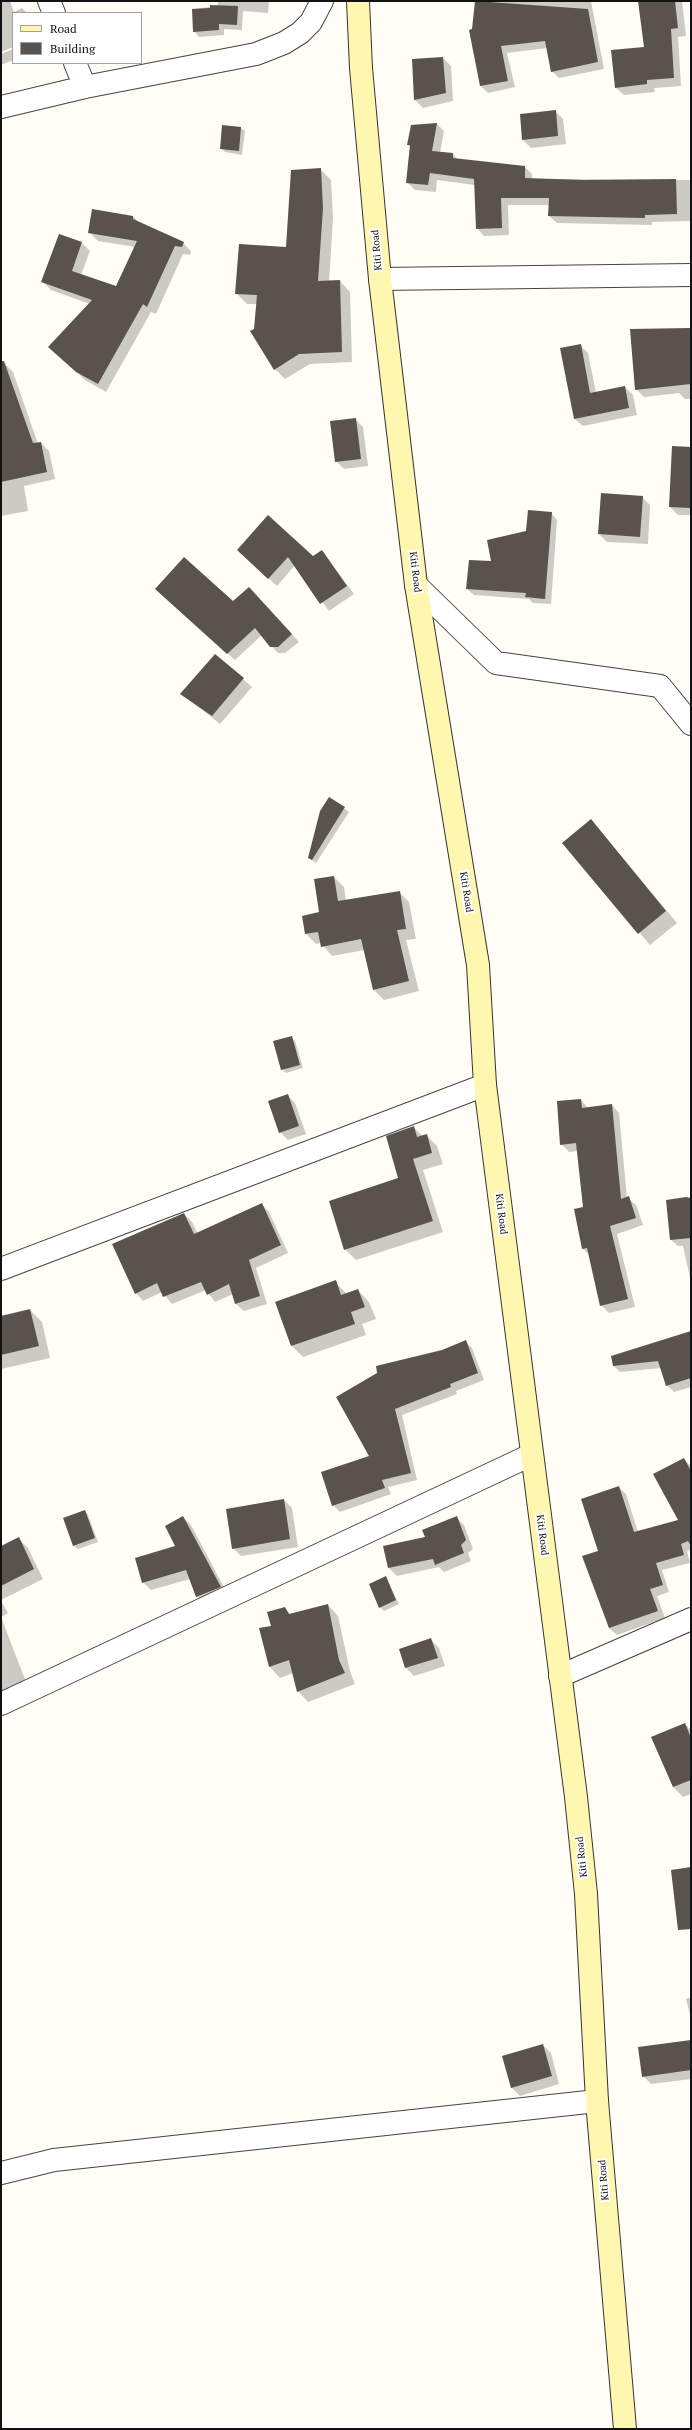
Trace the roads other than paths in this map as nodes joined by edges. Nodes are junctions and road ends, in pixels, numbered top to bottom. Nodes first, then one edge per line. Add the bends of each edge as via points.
1 (49, 1) edge
2 (322, 1) edge
3 (358, 1) edge
4 (54, 12) edge
5 (75, 64) edge
6 (85, 87) junction
7 (1, 107) edge
8 (691, 275) edge
9 (380, 279) junction
10 (416, 585) junction
11 (691, 724) edge
12 (485, 1085) junction
13 (1, 1269) edge
14 (531, 1455) junction
15 (691, 1619) edge
16 (560, 1676) junction
17 (1, 1704) edge
18 (597, 2101) junction
19 (1, 2173) edge
20 (625, 2429) edge

1 - 4 street
2 - 6 street via 311,22 300,33 284,43 256,54
3 - 9 street, Kiti Road
5 - 6 street
6 - 7 street
8 - 9 street
9 - 10 street, Kiti Road
10 - 11 street via 496,663 660,686
10 - 12 street, Kiti Road via 478,965
12 - 13 street
12 - 14 street, Kiti Road
14 - 16 street, Kiti Road
14 - 17 street
15 - 16 street
16 - 18 street, Kiti Road via 586,1894
18 - 19 street via 54,2160
18 - 20 street, Kiti Road

